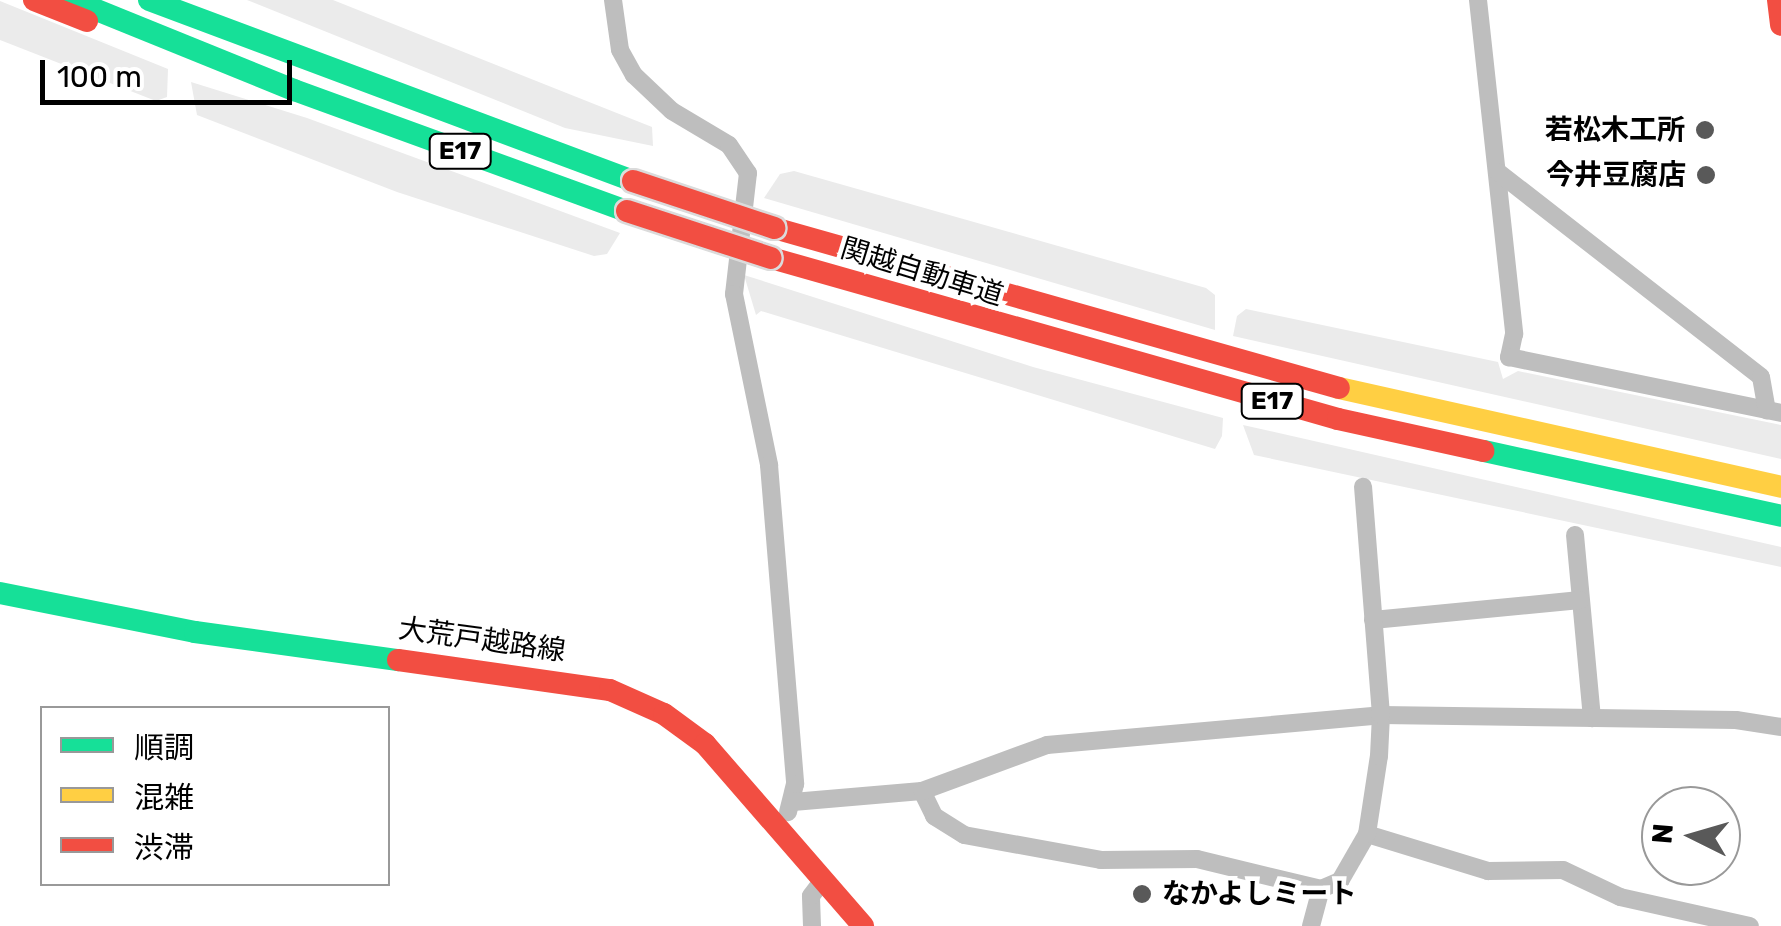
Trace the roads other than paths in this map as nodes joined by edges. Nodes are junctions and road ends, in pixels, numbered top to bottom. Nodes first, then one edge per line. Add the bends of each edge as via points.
1 (34, 0) edge
2 (72, 0) edge
3 (149, 0) edge
4 (184, 0) edge
5 (613, 0) edge
6 (1478, 0) edge
7 (1778, 0) edge
8 (210, 18) junction
9 (1781, 24) edge
10 (138, 34) junction
11 (1498, 172) junction
12 (1774, 412) edge
13 (1363, 487) dead end
14 (1781, 487) edge
15 (1781, 516) edge
16 (1575, 535) dead end
17 (0, 593) edge
18 (1580, 600) junction
19 (1374, 620) junction
20 (1382, 715) junction
21 (1592, 718) junction
22 (1781, 727) edge
23 (922, 791) junction
24 (793, 802) junction
25 (777, 823) junction
26 (1367, 834) junction
27 (824, 879) junction
28 (1321, 890) junction
29 (812, 926) edge
30 (863, 926) edge
31 (1311, 926) edge
32 (1750, 926) edge

1 - 10 main road
2 - 10 main road, 関越自動車道 / E17
3 - 8 main road, 関越自動車道 / E17
4 - 8 main road
5 - 24 street via 620,50 634,75 672,111 728,144 748,173 734,294 770,465
6 - 11 street
7 - 9 main road
8 - 14 main road, 関越自動車道 / E17, bridge via 432,109 774,228 1336,388
10 - 15 main road, 関越自動車道 / E17, bridge via 771,258 1338,419
11 - 12 street via 1762,377
11 - 12 street via 1514,334 1509,357
13 - 19 street
16 - 18 street
17 - 25 main road, 大荒戸越路線 via 195,632 610,690 685,727
18 - 19 street
18 - 21 street
19 - 20 street
20 - 21 street
20 - 23 street via 1047,745
20 - 26 street
21 - 22 street
23 - 24 street
23 - 28 street via 934,816 964,835 1100,860 1197,859
24 - 25 street
25 - 27 main road, 大荒戸越路線
26 - 28 street via 1340,880
26 - 32 street via 1488,870 1564,870 1620,898
27 - 29 street via 812,896
27 - 30 main road, 大荒戸越路線
28 - 31 street

